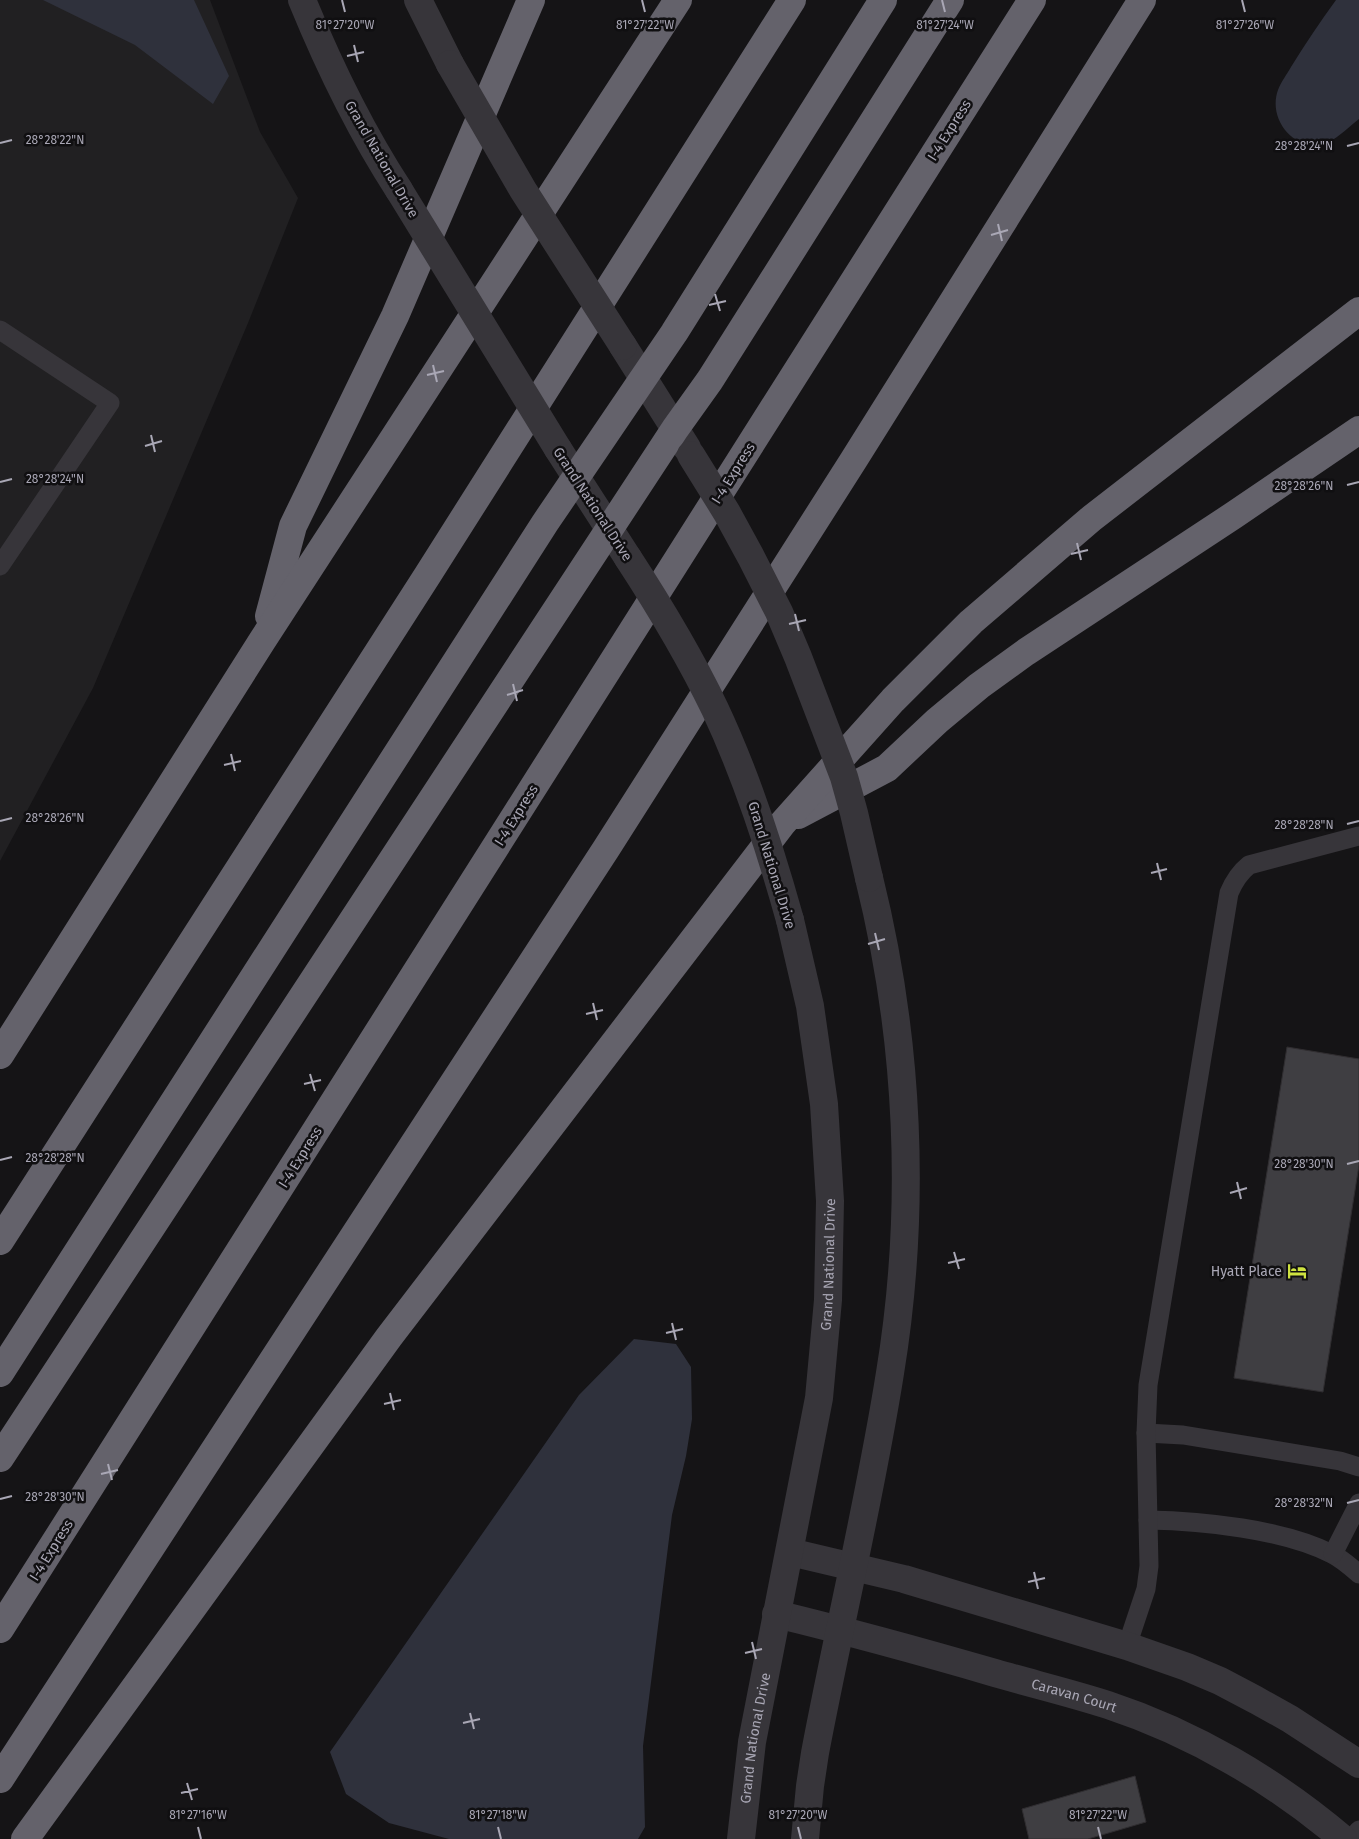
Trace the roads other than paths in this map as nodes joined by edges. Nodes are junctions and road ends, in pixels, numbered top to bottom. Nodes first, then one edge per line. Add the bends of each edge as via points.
1 (302, 0) edge
2 (418, 0) edge
3 (531, 0) edge
4 (678, 0) edge
5 (792, 0) edge
6 (883, 0) edge
7 (950, 0) edge
8 (1032, 0) edge
9 (1142, 0) edge
10 (1359, 310) edge
11 (0, 330) edge
12 (644, 379) junction
13 (675, 429) junction
14 (1359, 430) edge
15 (576, 477) junction
16 (609, 529) junction
17 (0, 566) edge
18 (262, 641) junction
19 (782, 824) junction
20 (1359, 836) edge
21 (0, 1054) edge
22 (0, 1241) edge
23 (0, 1373) edge
24 (1146, 1434) junction
25 (0, 1458) edge
26 (1359, 1467) edge
27 (1359, 1502) edge
28 (1148, 1520) junction
29 (790, 1552) junction
30 (1333, 1554) junction
31 (853, 1566) junction
32 (1359, 1574) edge
33 (776, 1614) junction
34 (0, 1630) edge
35 (840, 1630) junction
36 (1127, 1646) junction
37 (1359, 1764) edge
38 (0, 1779) edge
39 (1359, 1830) edge
40 (26, 1839) edge
41 (741, 1839) edge
42 (805, 1839) edge
43 (1343, 1839) edge
44 (1351, 1839) edge

1 - 15 street, Grand National Drive, bridge via 357,118 398,190
2 - 12 street, bridge via 450,64 523,190
3 - 18 highway via 395,316 292,526
4 - 18 highway
5 - 22 highway
6 - 12 highway
7 - 13 highway via 710,380
8 - 34 highway, I-4 Express
9 - 38 highway via 606,849
10 - 19 highway via 1092,518 971,622 892,700
11 - 17 lane via 110,403
12 - 13 street
12 - 15 highway
13 - 16 highway
13 - 31 street, bridge via 751,557 798,657 844,777 889,969 904,1113 904,1244 891,1371
14 - 19 highway via 1026,652 937,720 887,768
15 - 16 street, Grand National Drive
15 - 23 highway
16 - 25 highway
16 - 29 street, Grand National Drive, bridge via 684,650 728,737 762,825 804,978 820,1071 828,1154 830,1226 828,1300 819,1398
18 - 21 highway
19 - 40 highway via 389,1337
20 - 24 lane via 1249,865 1233,881 1148,1385
24 - 26 lane via 1183,1435 1340,1461
24 - 28 lane
27 - 30 lane
28 - 30 lane via 1238,1528 1304,1543
28 - 36 lane via 1148,1577
29 - 31 street
29 - 33 street, Grand National Drive
30 - 32 lane
31 - 35 street
31 - 36 street
33 - 35 street, Caravan Court
33 - 41 street, Grand National Drive via 747,1771
35 - 42 street via 815,1753
35 - 43 street, Caravan Court via 1074,1696 1146,1720 1251,1773 1300,1804
36 - 37 street via 1220,1681 1290,1719
39 - 44 lane

